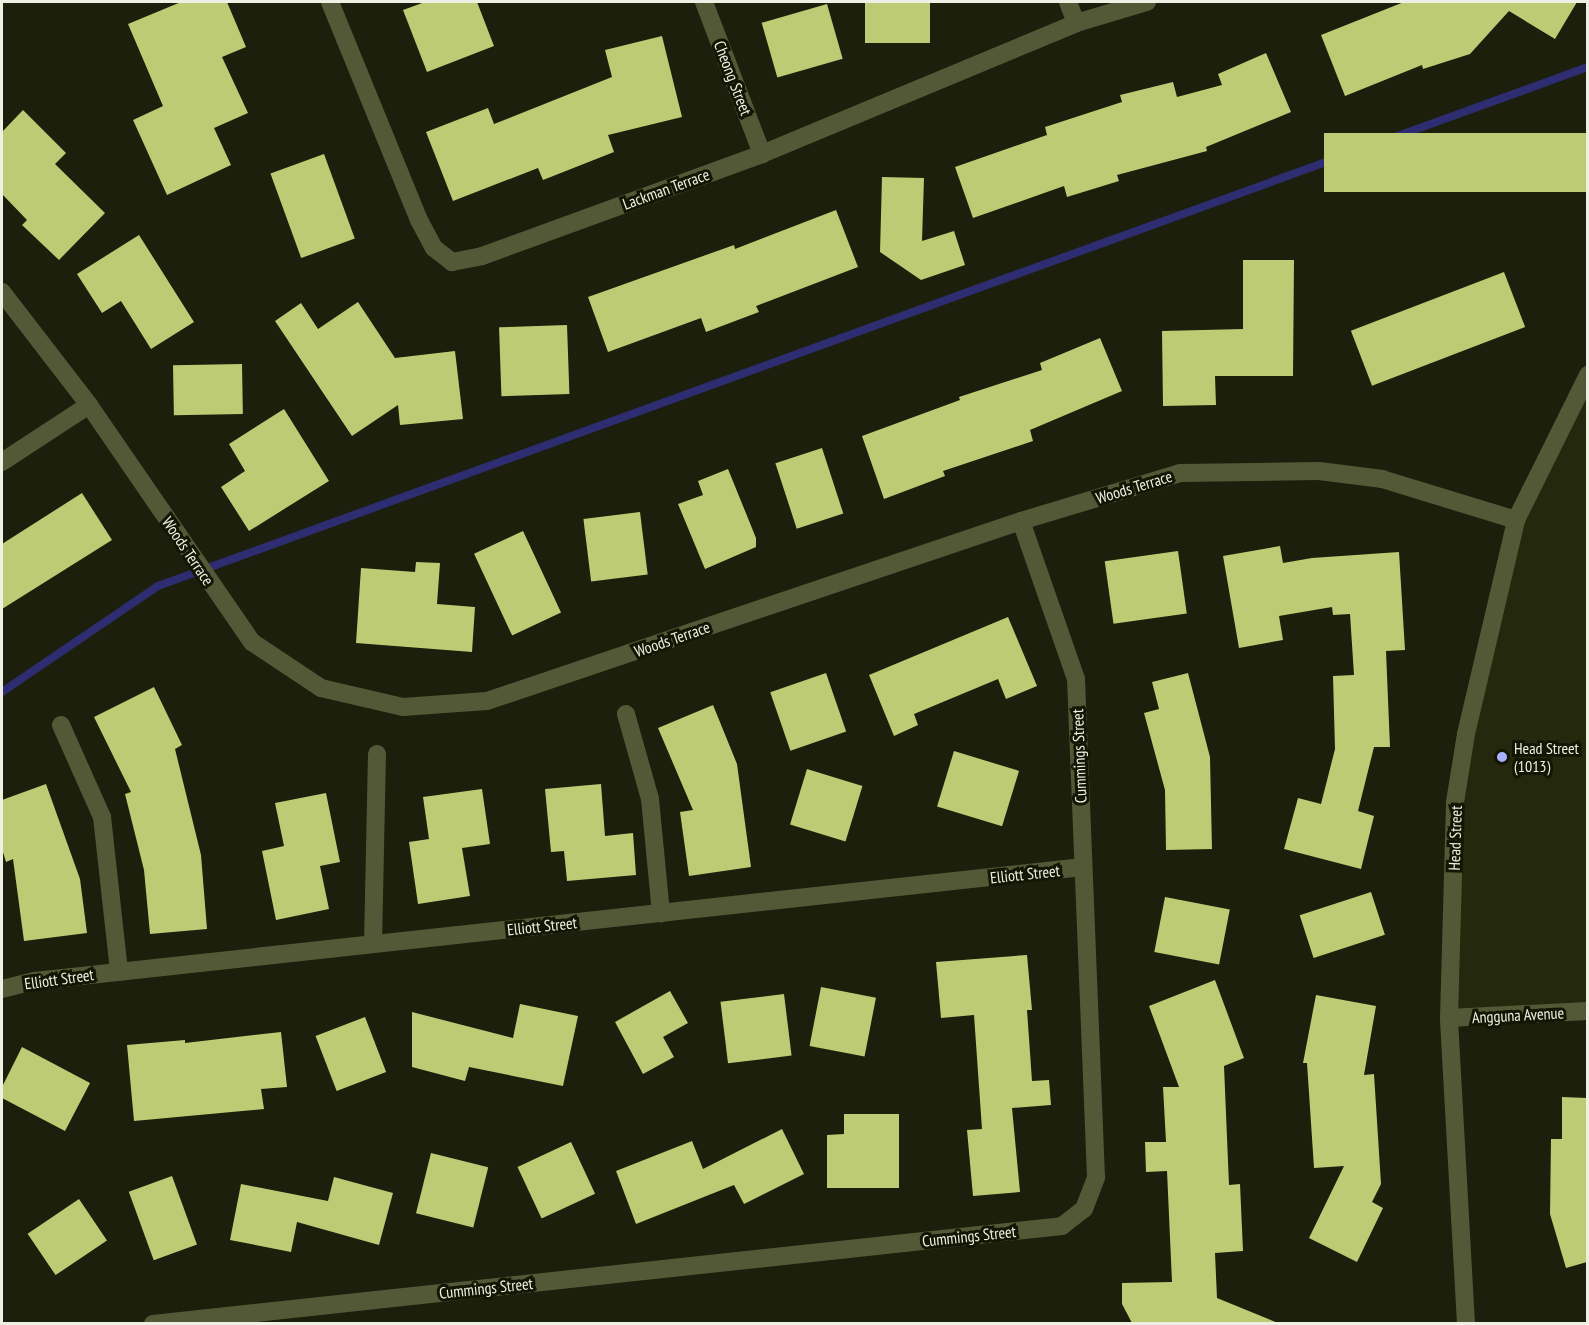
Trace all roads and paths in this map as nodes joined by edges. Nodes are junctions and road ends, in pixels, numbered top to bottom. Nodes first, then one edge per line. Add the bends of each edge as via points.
1 (330, 2) edge
2 (704, 2) edge
3 (1068, 2) edge
4 (1147, 2) edge
5 (1076, 23) junction
6 (762, 154) junction
7 (2, 292) edge
8 (1587, 375) edge
9 (89, 405) junction
10 (2, 462) edge
11 (1516, 520) junction
12 (1021, 521) junction
13 (626, 714) dead end
14 (61, 725) dead end
15 (377, 754) dead end
16 (1083, 867) junction
17 (661, 913) junction
18 (373, 944) junction
19 (119, 972) junction
20 (2, 989) edge
21 (1587, 1011) edge
22 (1449, 1018) junction
23 (153, 1323) edge
24 (1466, 1323) edge

1 - 6 street, Lackman Terrace via 419,220 434,248 452,262 482,256
2 - 6 street, Cheong Street
3 - 5 street
4 - 5 street, Lackman Terrace
5 - 6 street, Lackman Terrace
7 - 9 street, Woods Terrace
8 - 11 street, Head Street
9 - 10 street
9 - 12 street, Woods Terrace via 252,642 321,688 403,707 488,701
11 - 12 street, Woods Terrace via 1382,479 1319,471 1180,473
11 - 22 street, Head Street via 1466,734 1455,802
12 - 16 street, Cummings Street via 1076,679
13 - 17 street via 650,799
14 - 19 street via 102,817
15 - 18 street
16 - 17 street, Elliott Street
16 - 23 street, Cummings Street via 1096,1177 1084,1209 1062,1226
17 - 18 street, Elliott Street
18 - 19 street, Elliott Street
19 - 20 street, Elliott Street via 35,981
21 - 22 street, Angguna Avenue
22 - 24 street, Head Street

